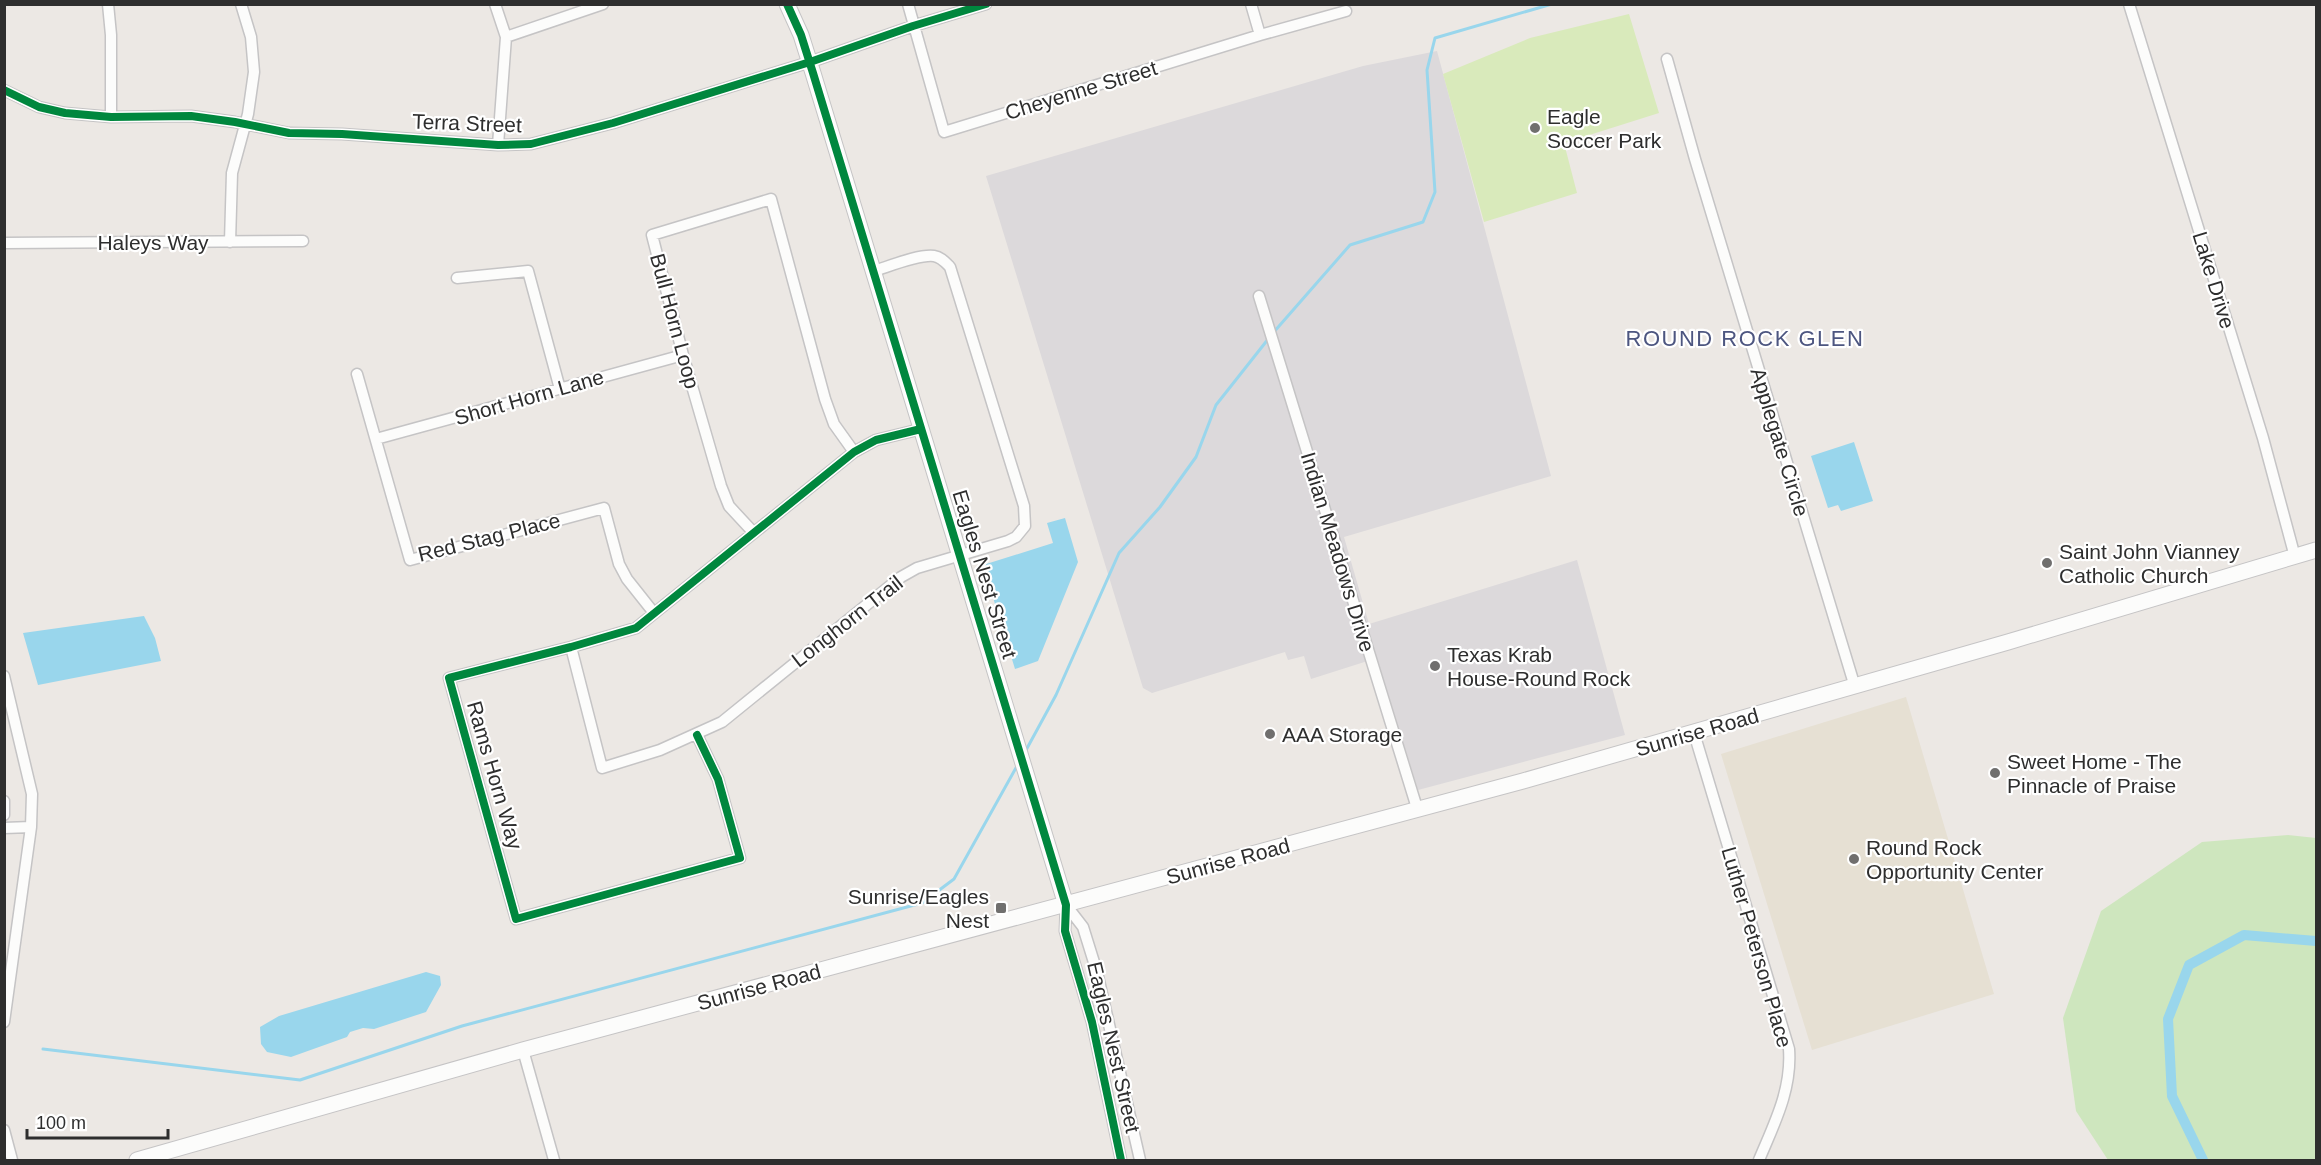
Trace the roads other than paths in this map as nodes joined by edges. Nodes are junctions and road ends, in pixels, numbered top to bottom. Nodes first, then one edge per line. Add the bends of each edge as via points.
1 (108, 4) edge
2 (241, 4) edge
3 (495, 4) edge
4 (603, 4) edge
5 (787, 4) edge
6 (908, 4) edge
7 (986, 4) edge
8 (1251, 4) edge
9 (2129, 4) edge
10 (1346, 11) dead end
11 (913, 27) junction
12 (1260, 35) junction
13 (506, 37) junction
14 (1667, 59) dead end
15 (810, 62) junction
16 (4, 90) edge
17 (111, 117) junction
18 (245, 124) junction
19 (498, 145) junction
20 (230, 242) junction
21 (303, 242) dead end
22 (4, 243) edge
23 (874, 271) junction
24 (456, 278) dead end
25 (1259, 296) dead end
26 (683, 354) junction
27 (357, 374) dead end
28 (560, 389) junction
29 (921, 429) junction
30 (376, 440) junction
31 (854, 452) junction
32 (754, 533) junction
33 (2316, 550) edge
34 (960, 555) junction
35 (2295, 557) junction
36 (654, 613) junction
37 (571, 647) junction
38 (4, 676) edge
39 (1855, 687) junction
40 (1694, 733) junction
41 (697, 735) junction
42 (4, 801) edge
43 (1417, 808) junction
44 (4, 815) edge
45 (32, 827) junction
46 (4, 828) edge
47 (1066, 905) junction
48 (4, 1022) edge
49 (523, 1050) junction
50 (4, 1130) edge
51 (12, 1161) edge
52 (137, 1161) edge
53 (554, 1161) edge
54 (1121, 1161) edge
55 (1140, 1161) edge
56 (1759, 1161) edge

1 - 17 street
2 - 18 street via 254,55
3 - 13 street
4 - 13 street
5 - 15 main road, Eagles Nest Street
6 - 11 street, Cheyenne Street
7 - 11 street, Terra Street
8 - 12 street
9 - 35 street, Lake Drive via 2263,438
10 - 12 street, Cheyenne Street
11 - 12 street, Cheyenne Street via 944,132
11 - 15 street, Terra Street
13 - 19 street
14 - 39 street, Applegate Circle
15 - 19 street, Terra Street via 572,135 531,144
15 - 23 main road, Eagles Nest Street
16 - 17 street, Terra Street via 65,113
17 - 18 street, Terra Street via 191,116
18 - 19 street, Terra Street via 289,133
18 - 20 street via 232,173
20 - 21 street, Haleys Way
20 - 22 street, Haleys Way
23 - 29 main road, Eagles Nest Street
23 - 34 street, Longhorn Trail via 935,256 950,267 1024,506 1025,526 1016,537
24 - 28 street via 528,271
25 - 43 street, Indian Meadows Drive
26 - 28 street, Short Horn Lane
26 - 31 street, Bull Horn Loop via 652,235 771,199 825,399 834,424
26 - 32 street, Bull Horn Loop via 721,486 729,506
27 - 30 street, Red Stag Place
28 - 30 street, Short Horn Lane
29 - 31 street, Rams Horn Way via 876,440
29 - 34 main road, Eagles Nest Street
30 - 36 street, Red Stag Place via 410,560 604,508 619,564
31 - 32 street, Rams Horn Way
32 - 36 street, Rams Horn Way
33 - 35 main road, Sunrise Road
34 - 41 street, Longhorn Trail via 901,577 722,722
34 - 47 main road, Eagles Nest Street
35 - 39 main road, Sunrise Road
36 - 37 street, Rams Horn Way via 636,628
37 - 41 street, Longhorn Trail via 602,768
37 - 41 street, Rams Horn Way via 449,678 516,919 741,858 718,779
38 - 45 street via 32,794
39 - 40 main road, Sunrise Road
40 - 43 main road, Sunrise Road
40 - 56 street, Luther Peterson Place via 1789,1049 1787,1090
42 - 44 street
43 - 47 main road, Sunrise Road
45 - 46 street
45 - 48 street
47 - 49 main road, Sunrise Road
47 - 54 street, Eagles Nest Street via 1065,931 1092,1022
47 - 55 street, Eagles Nest Street via 1083,927 1097,972
49 - 52 main road, Sunrise Road
49 - 53 street
50 - 51 street

